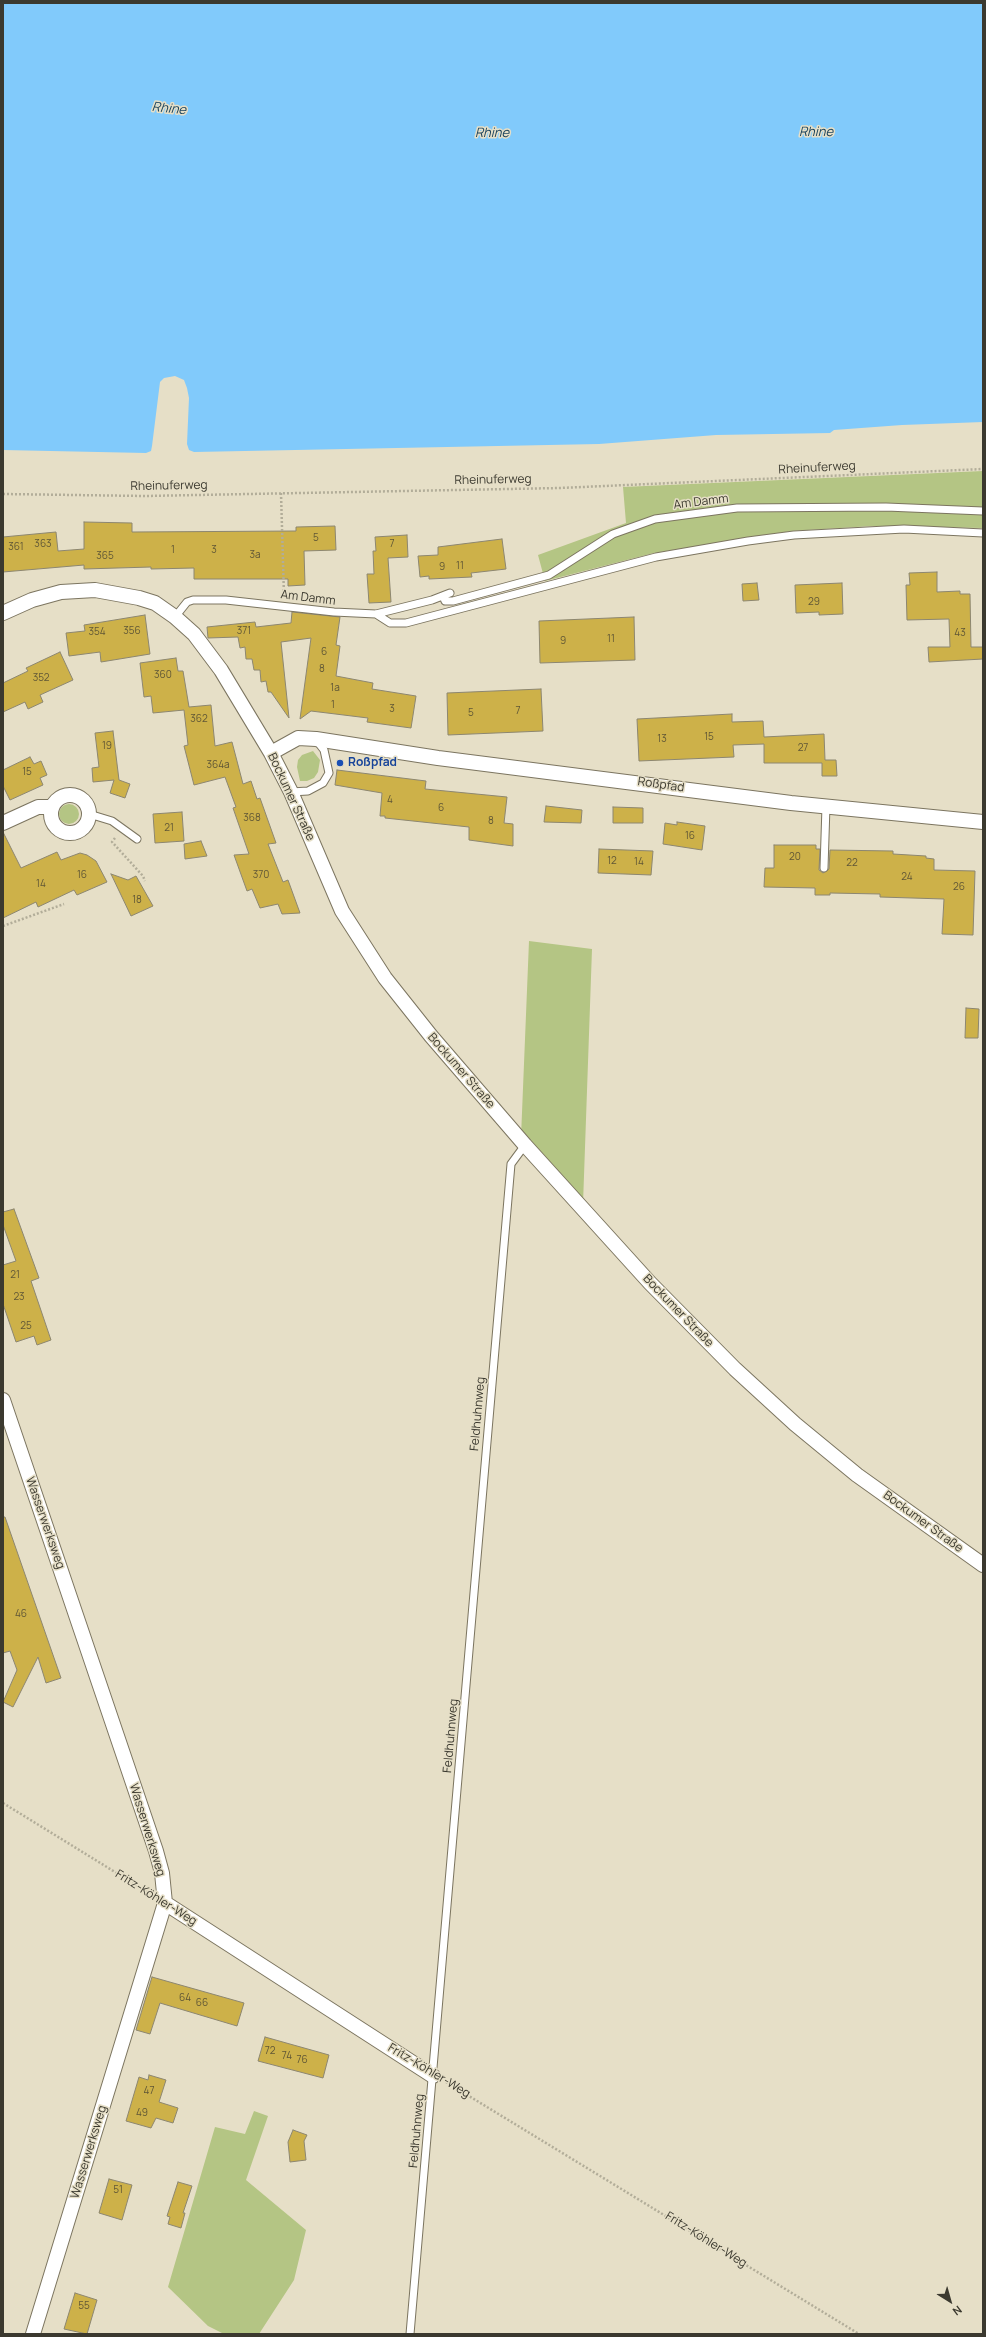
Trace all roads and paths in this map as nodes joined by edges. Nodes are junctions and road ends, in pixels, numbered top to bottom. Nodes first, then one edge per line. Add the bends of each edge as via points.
1 (983, 470) edge
2 (281, 493) junction
3 (3, 494) edge
4 (983, 511) edge
5 (983, 533) edge
6 (450, 593) dead end
7 (443, 596) junction
8 (284, 606) junction
9 (3, 613) edge
10 (376, 614) junction
11 (175, 617) junction
12 (316, 739) junction
13 (271, 753) junction
14 (291, 792) junction
15 (826, 806) junction
16 (51, 807) junction
17 (89, 814) junction
18 (983, 822) edge
19 (3, 824) edge
20 (123, 828) junction
21 (138, 839) dead end
22 (824, 868) dead end
23 (145, 881) dead end
24 (64, 904) dead end
25 (3, 926) edge
26 (524, 1145) junction
27 (3, 1400) edge
28 (983, 1565) edge
29 (3, 1802) edge
30 (165, 1903) junction
31 (432, 2076) junction
32 (33, 2334) edge
33 (410, 2334) edge
34 (859, 2334) edge

1 - 2 path, Rheinuferweg via 560,488
2 - 3 path, Rheinuferweg via 145,496
2 - 8 path
4 - 7 lane, Am Damm via 886,507 737,508 655,519 613,534 550,575 453,602 445,601
5 - 10 lane via 904,529 794,535 748,541 656,557 406,623 390,623
6 - 7 lane, Am Damm
7 - 10 lane, Am Damm
8 - 10 lane, Am Damm
8 - 11 lane, Am Damm via 226,600 193,600 187,602
9 - 11 street, Bockumer Straße via 32,600 61,592 95,590 154,603
11 - 13 street, Bockumer Straße via 194,634 221,670
12 - 13 street, Roßpfad via 298,738
12 - 14 lane via 324,750 329,773 323,783 308,791
12 - 15 street, Roßpfad via 438,758
13 - 14 street, Bockumer Straße
14 - 26 street, Bockumer Straße via 342,911 364,947 431,1036
15 - 18 street, Roßpfad
15 - 22 lane
16 - 17 street via 60,797 73,795 84,801
16 - 17 street via 51,820 55,827 69,833 84,827
16 - 19 street via 38,807
17 - 20 lane via 112,821
20 - 21 lane
20 - 23 path via 112,842
24 - 25 path
26 - 28 street, Bockumer Straße via 650,1283 735,1369 795,1424 857,1475
26 - 31 lane, Feldhuhnweg via 511,1164
27 - 30 street, Wasserwerksweg via 156,1851 162,1873
29 - 30 path, Fritz-Köhler-Weg
30 - 31 street, Fritz-Köhler-Weg
30 - 32 street, Wasserwerksweg
31 - 33 lane, Feldhuhnweg
31 - 34 path, Fritz-Köhler-Weg via 454,2085

